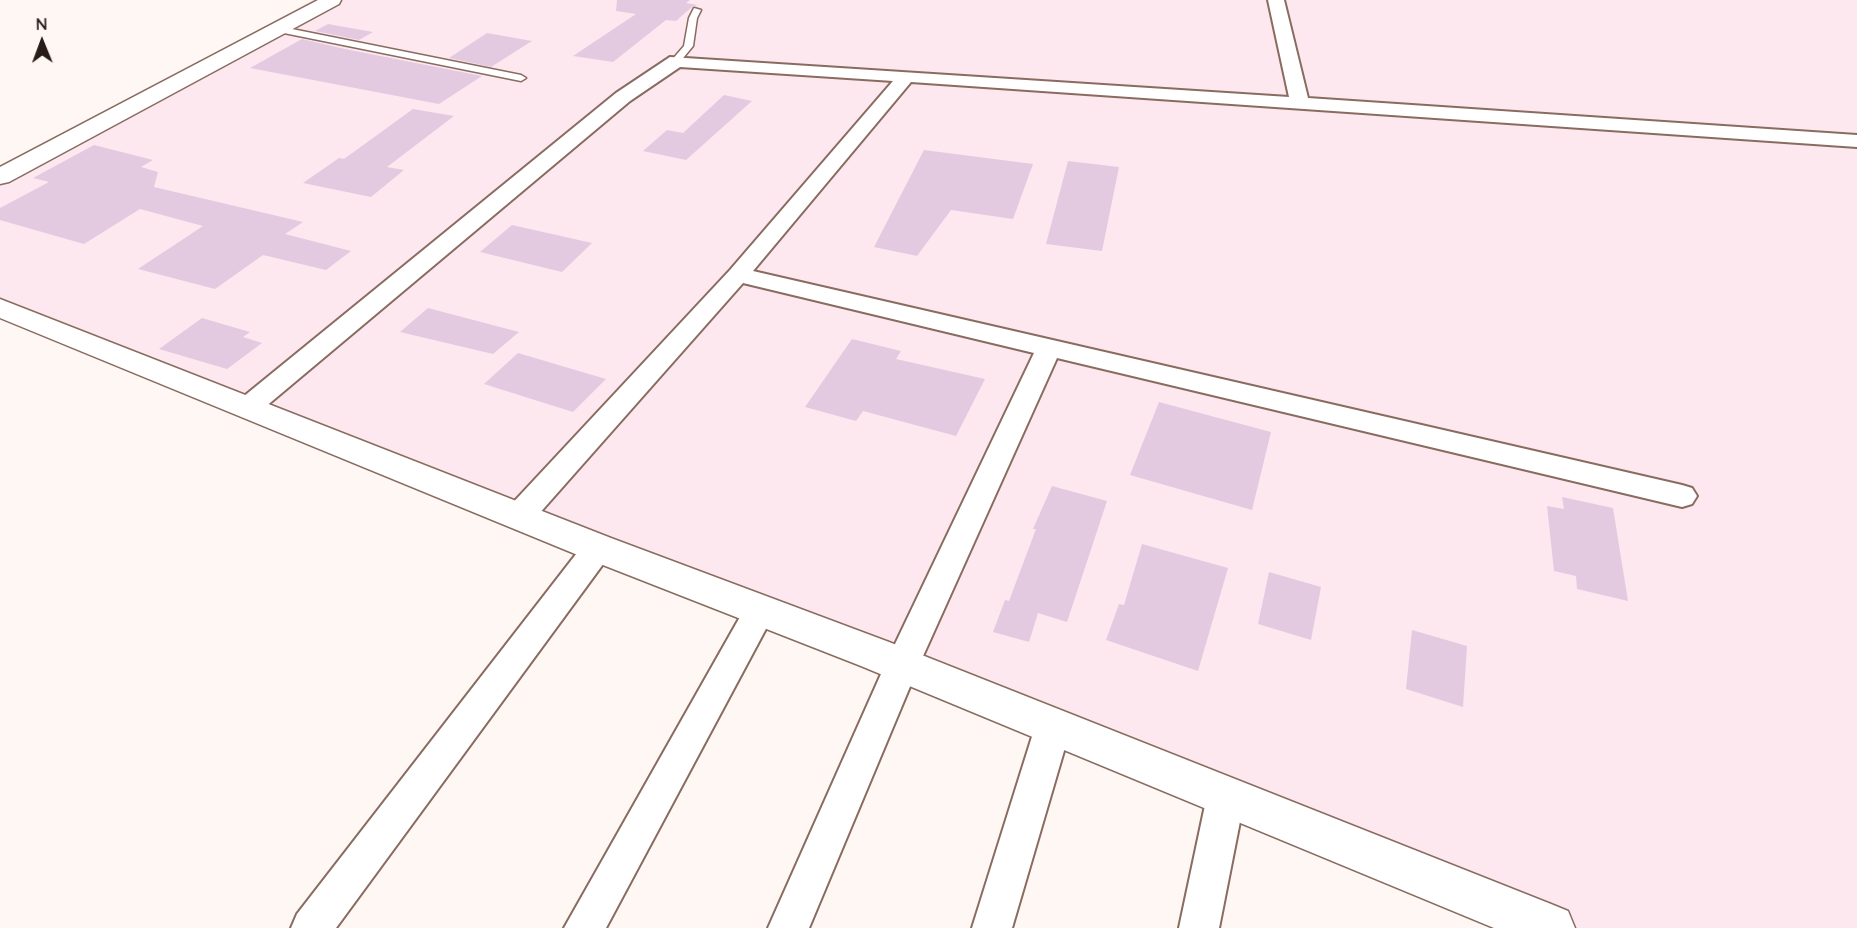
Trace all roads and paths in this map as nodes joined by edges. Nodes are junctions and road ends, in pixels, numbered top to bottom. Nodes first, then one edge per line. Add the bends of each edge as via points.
1 (311, 0) edge
2 (332, 0) edge
3 (1276, 0) edge
4 (698, 10) dead end
5 (277, 30) junction
6 (676, 61) junction
7 (906, 77) junction
8 (521, 78) dead end
9 (1300, 102) junction
10 (1857, 141) edge
11 (0, 162) edge
12 (0, 177) edge
13 (738, 275) junction
14 (0, 308) edge
15 (1049, 348) junction
16 (248, 407) junction
17 (1682, 496) dead end
18 (519, 516) junction
19 (598, 548) junction
20 (760, 610) junction
21 (902, 665) junction
22 (1053, 727) junction
23 (1226, 796) junction
24 (311, 928) edge
25 (584, 928) edge
26 (788, 928) edge
27 (992, 928) edge
28 (1199, 928) edge
29 (1551, 928) edge

1 - 11 main road
2 - 5 main road
3 - 9 street
4 - 6 lane via 688,46
5 - 8 lane
5 - 12 main road
6 - 7 street
6 - 16 street via 623,97
7 - 9 street
7 - 13 street
9 - 10 street
13 - 15 street
13 - 18 street
14 - 16 main road
15 - 17 street
15 - 21 street
16 - 18 main road
18 - 19 main road
19 - 20 main road
19 - 24 street
20 - 21 main road
20 - 25 street
21 - 22 main road
21 - 26 street
22 - 23 main road
22 - 27 street
23 - 28 street
23 - 29 main road

